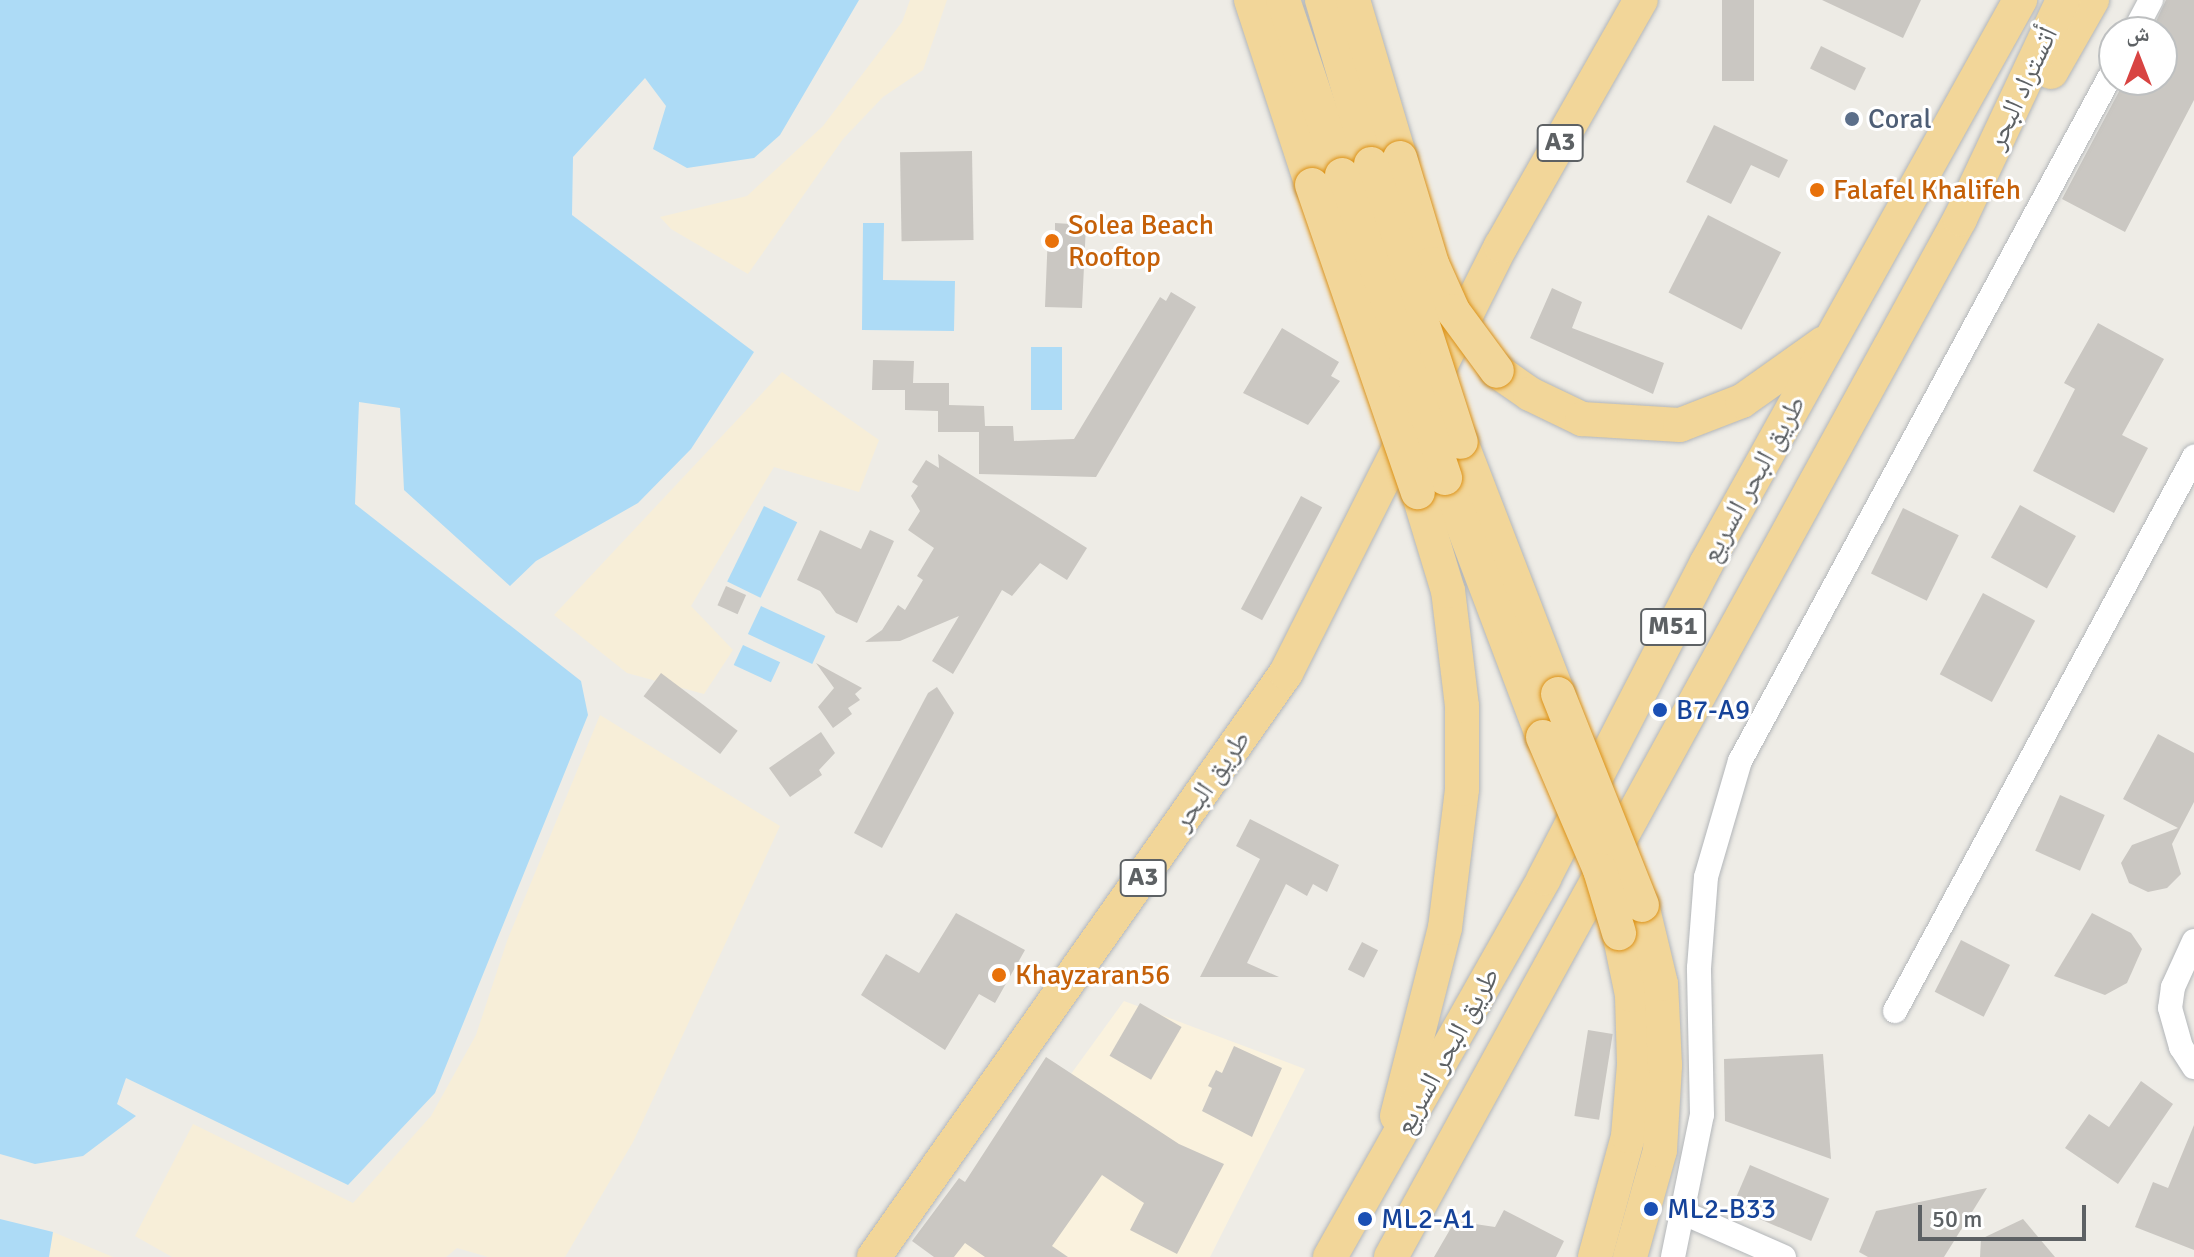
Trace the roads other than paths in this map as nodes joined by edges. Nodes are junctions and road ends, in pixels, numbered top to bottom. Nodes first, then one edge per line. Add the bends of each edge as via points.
1 (1251, 0) edge
2 (1283, 0) edge
3 (1322, 0) edge
4 (1353, 0) edge
5 (1641, 0) edge
6 (2020, 0) edge
7 (2063, 0) edge
8 (2092, 0) edge
9 (2099, 96) edge
10 (1356, 171) junction
11 (1960, 219) junction
12 (1831, 338) junction
13 (2194, 457) edge
14 (1431, 485) junction
15 (2194, 941) edge
16 (1895, 1011) dead end
17 (2194, 1067) edge
18 (1386, 1159) junction
19 (1686, 1214) junction
20 (874, 1257) edge
21 (1330, 1257) edge
22 (1391, 1257) edge
23 (1595, 1257) edge
24 (1630, 1257) edge
25 (1673, 1257) edge
26 (1784, 1257) edge

1 - 10 highway
2 - 10 highway
3 - 10 highway
4 - 10 highway
5 - 20 highway, طريق البحر / A3 via 1501,246 1286,673
6 - 12 highway, طريق البحر السريع / M51
7 - 11 highway, أتستراد البحر / M51
8 - 11 highway via 2010,146
9 - 19 street via 1740,761 1706,877 1699,968 1702,1115
10 - 12 highway, bridge via 1432,264 1453,311 1497,371 1582,419 1680,425 1742,401
10 - 14 highway, bridge
10 - 24 highway, bridge via 1642,905 1661,984 1665,1065 1660,1150
11 - 22 highway, طريق البحر السريع / M51
12 - 18 highway, طريق البحر السريع / M51 via 1544,878
13 - 16 street
14 - 18 highway via 1462,706 1462,789 1445,928
14 - 23 highway, bridge via 1500,612 1543,737 1600,870 1619,933 1632,995 1634,1064 1628,1136
15 - 17 street via 2173,987 2170,1008 2181,1047
18 - 21 highway, طريق البحر السريع / M51
19 - 25 street
19 - 26 street

